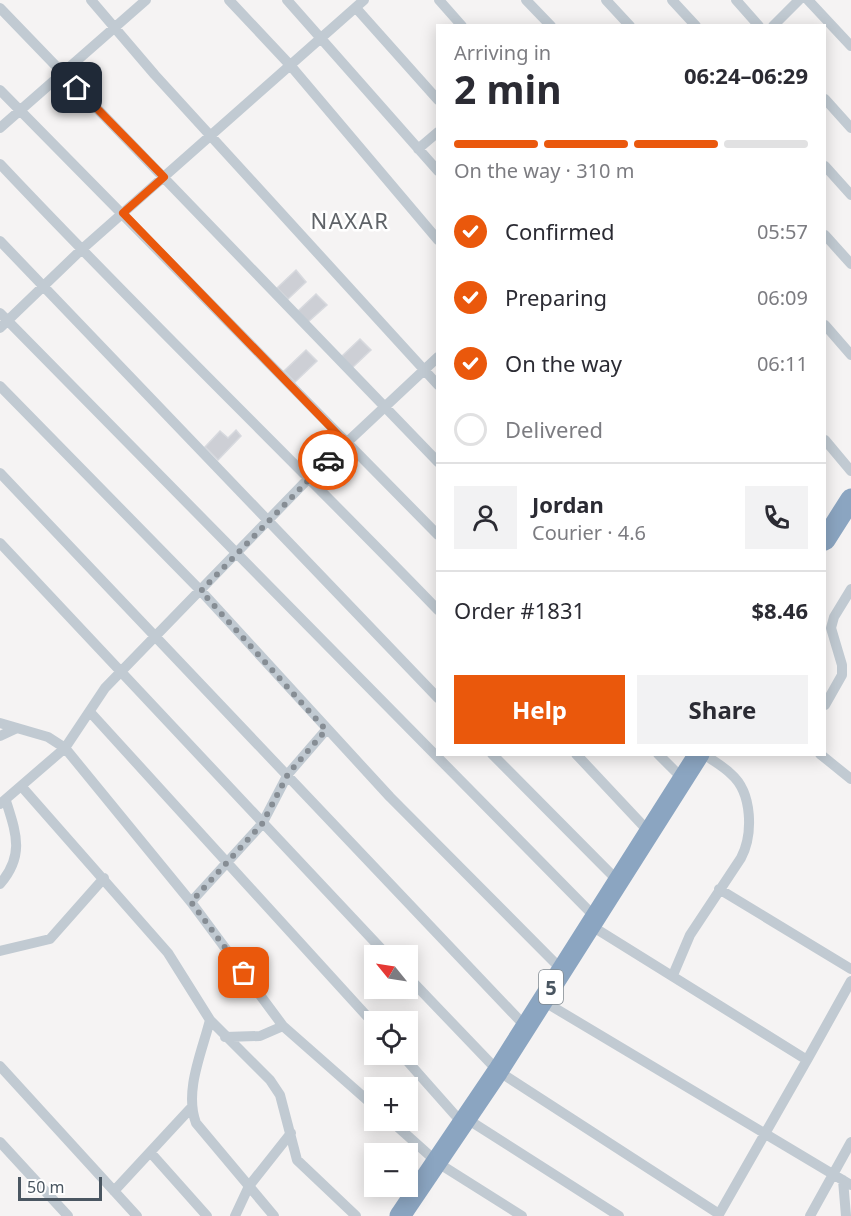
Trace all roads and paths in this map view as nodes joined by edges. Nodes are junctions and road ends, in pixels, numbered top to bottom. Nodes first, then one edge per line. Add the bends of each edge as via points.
1 (91, 0) edge
2 (146, 0) edge
3 (229, 0) edge
4 (287, 0) edge
5 (439, 0) edge
6 (526, 0) edge
7 (606, 0) edge
8 (672, 0) edge
9 (736, 0) edge
10 (799, 0) edge
11 (808, 0) edge
12 (360, 4) edge
13 (0, 8) edge
14 (460, 24) edge
15 (548, 24) edge
16 (628, 24) edge
17 (694, 24) edge
18 (757, 24) edge
19 (775, 24) edge
20 (114, 28) junction
21 (321, 38) junction
22 (851, 46) edge
23 (290, 65) junction
24 (63, 74) junction
25 (0, 90) edge
26 (436, 98) edge
27 (826, 100) edge
28 (20, 112) junction
29 (851, 128) edge
30 (0, 129) edge
31 (211, 134) junction
32 (436, 134) edge
33 (418, 148) junction
34 (0, 164) edge
35 (826, 167) edge
36 (436, 169) edge
37 (164, 177) junction
38 (851, 195) edge
39 (123, 213) junction
40 (826, 237) edge
41 (436, 238) edge
42 (0, 241) edge
43 (81, 250) junction
44 (851, 264) edge
45 (43, 285) junction
46 (3, 321) edge
47 (826, 327) edge
48 (851, 355) edge
49 (436, 359) edge
50 (425, 370) junction
51 (436, 382) edge
52 (0, 386) edge
53 (386, 408) junction
54 (826, 441) edge
55 (346, 443) junction
56 (436, 460) edge
57 (851, 471) edge
58 (0, 473) edge
59 (310, 477) junction
60 (851, 499) edge
61 (269, 522) junction
62 (827, 532) edge
63 (436, 533) edge
64 (0, 543) edge
65 (238, 553) junction
66 (851, 589) edge
67 (201, 591) junction
68 (436, 608) edge
69 (155, 638) junction
70 (120, 673) junction
71 (436, 696) edge
72 (826, 703) edge
73 (90, 712) junction
74 (0, 723) edge
75 (15, 729) junction
76 (326, 730) junction
77 (0, 736) edge
78 (65, 748) junction
79 (494, 756) edge
80 (578, 756) edge
81 (660, 756) edge
82 (700, 756) edge
83 (704, 756) edge
84 (822, 756) edge
85 (288, 774) junction
86 (851, 779) edge
87 (684, 780) junction
88 (22, 788) junction
89 (3, 803) edge
90 (262, 824) junction
91 (650, 833) junction
92 (229, 862) junction
93 (104, 878) junction
94 (619, 882) junction
95 (0, 884) edge
96 (720, 889) junction
97 (191, 902) junction
98 (593, 921) junction
99 (377, 945) edge
100 (0, 951) edge
101 (851, 969) edge
102 (562, 970) junction
103 (674, 975) junction
104 (851, 981) edge
105 (418, 987) edge
106 (543, 1000) junction
107 (364, 1013) edge
108 (210, 1020) junction
109 (283, 1026) junction
110 (526, 1027) junction
111 (225, 1037) junction
112 (807, 1060) junction
113 (412, 1065) edge
114 (0, 1066) edge
115 (498, 1071) junction
116 (364, 1097) edge
117 (190, 1109) junction
118 (465, 1121) junction
119 (403, 1131) edge
120 (291, 1133) junction
121 (765, 1134) junction
122 (0, 1142) edge
123 (851, 1142) edge
124 (150, 1152) junction
125 (438, 1162) junction
126 (842, 1180) edge
127 (249, 1186) junction
128 (114, 1191) junction
129 (719, 1215) edge
130 (68, 1216) edge
131 (137, 1216) edge
132 (207, 1216) edge
133 (235, 1216) edge
134 (274, 1216) edge
135 (356, 1216) edge
136 (400, 1216) edge
137 (522, 1216) edge
138 (619, 1216) edge
139 (810, 1216) edge
140 (846, 1216) edge

1 - 20 street
2 - 20 street
3 - 23 street
4 - 21 street
5 - 14 street
6 - 15 street
7 - 16 street
8 - 17 street
9 - 18 street
10 - 19 street
11 - 22 street
12 - 21 street
12 - 26 street
13 - 24 street
20 - 24 street
20 - 31 street
21 - 23 street
21 - 33 street
23 - 31 street
23 - 41 street
24 - 28 street
24 - 37 street
25 - 28 street
27 - 29 street
28 - 30 street
28 - 39 street
31 - 37 street
31 - 50 street
32 - 33 street
33 - 36 street
34 - 43 street
35 - 38 street
37 - 39 street
37 - 53 street
39 - 43 street
39 - 55 street
40 - 44 street
42 - 45 street
43 - 45 street
43 - 59 street
45 - 46 street
45 - 61 street
46 - 65 street
47 - 48 street
49 - 50 street
50 - 51 street
50 - 53 street
52 - 67 street
53 - 55 street
53 - 56 street
54 - 57 street
55 - 59 street
55 - 63 street
58 - 69 street
59 - 61 street
59 - 68 street
60 - 62 highway
61 - 65 street
61 - 71 street
64 - 70 street
65 - 67 street
65 - 98 street
66 - 72 street via 831,628 842,655 842,675
67 - 69 street
67 - 76 street
69 - 70 street
69 - 85 street
70 - 73 street
70 - 90 street
73 - 78 street
73 - 92 street
74 - 75 street
75 - 77 street
75 - 78 street via 48,737
76 - 85 street
76 - 102 street
78 - 88 street
78 - 97 street
79 - 94 street
80 - 91 street
81 - 87 street
82 - 87 highway, 5
83 - 96 street via 732,775 748,811 748,846
84 - 86 street
85 - 90 street
85 - 110 street
87 - 91 highway, 5
88 - 89 street
88 - 93 street
89 - 95 street via 18,838 14,859
90 - 92 street
90 - 99 street
91 - 94 highway, 5
92 - 97 street
92 - 107 street
93 - 100 street via 50,939
93 - 108 street via 168,953
94 - 98 highway, 5
96 - 101 street
96 - 103 street via 690,935
97 - 109 street
98 - 102 highway, 5
98 - 103 street
102 - 106 highway, 5
103 - 112 street
104 - 112 street
105 - 115 street
106 - 110 highway, 5
106 - 121 street
108 - 111 street
108 - 117 street
109 - 111 street via 260,1036
109 - 116 street
110 - 115 highway, 5
111 - 120 street via 270,1080 280,1095
112 - 121 street
113 - 118 street
114 - 128 street
115 - 118 highway, 5
115 - 129 street
117 - 124 street
117 - 127 street via 196,1123
118 - 125 highway, 5
118 - 138 street
119 - 125 street
120 - 127 street
120 - 135 street via 297,1160
121 - 126 street
121 - 129 street
122 - 130 street
123 - 126 street
124 - 128 street
124 - 132 street
125 - 136 highway, 5
125 - 137 street
126 - 139 street
126 - 140 street
127 - 133 street
127 - 134 street
128 - 131 street

